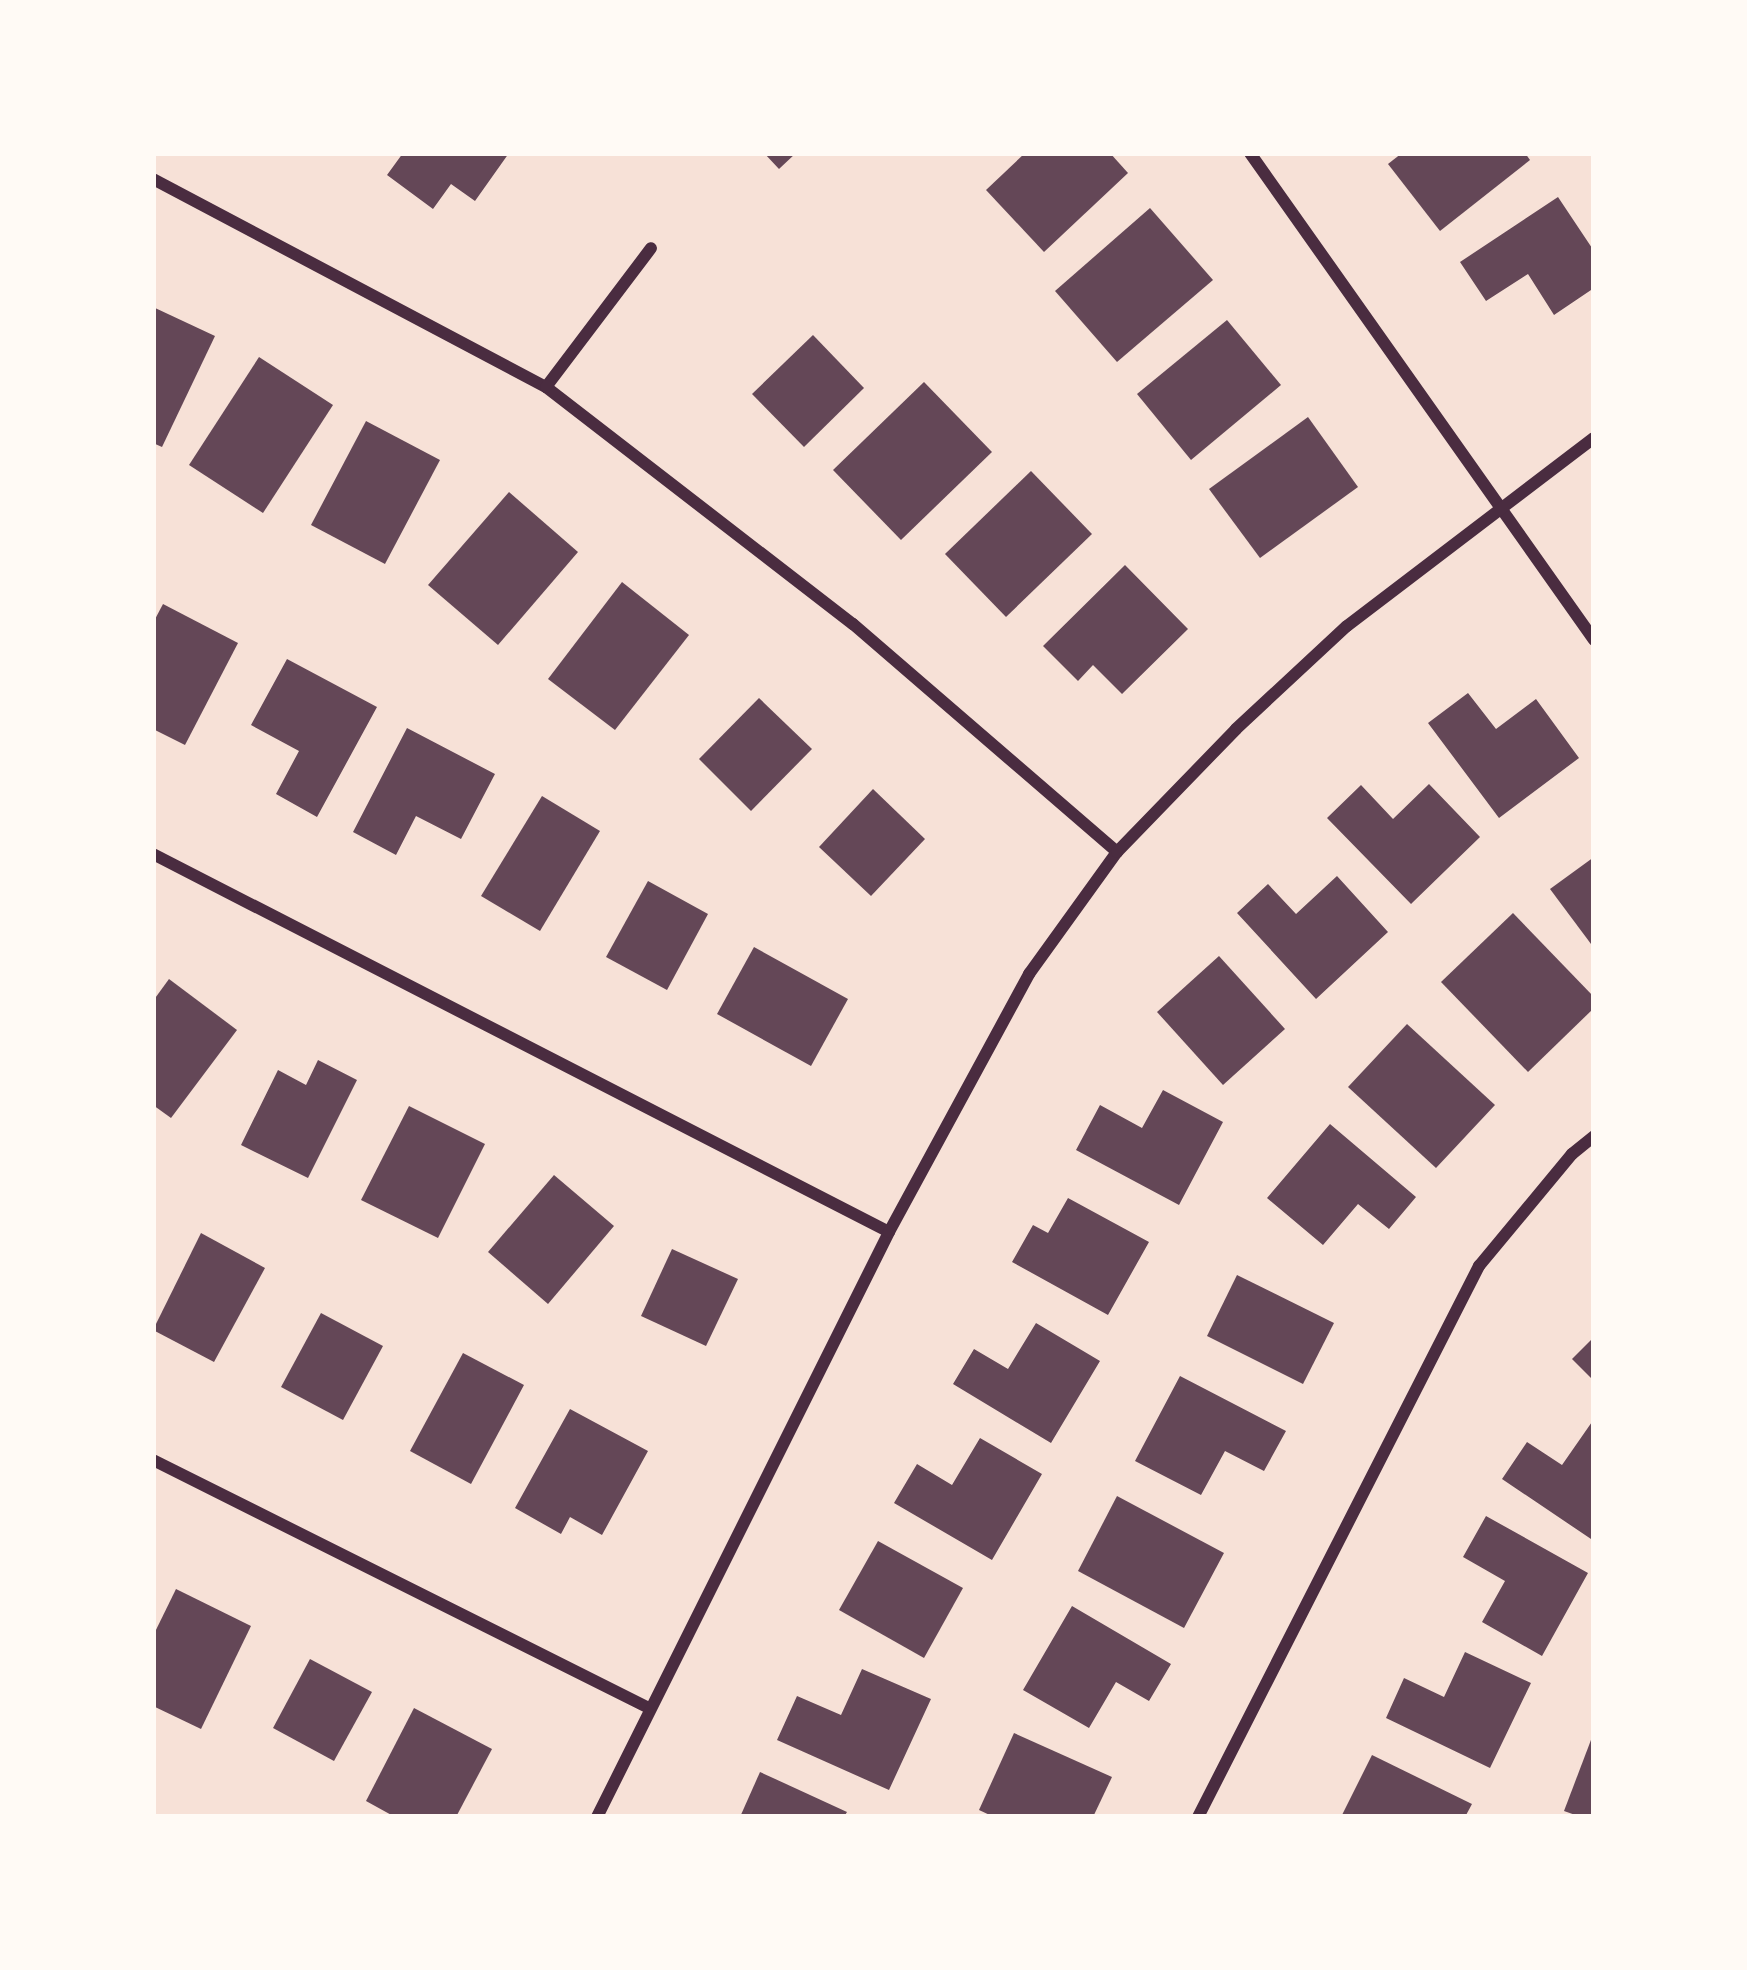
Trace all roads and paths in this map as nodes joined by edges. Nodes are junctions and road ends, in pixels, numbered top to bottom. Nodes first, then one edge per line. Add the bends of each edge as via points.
1 (1250, 153) edge
2 (153, 179) edge
3 (651, 248) dead end
4 (546, 387) junction
5 (1594, 438) edge
6 (1497, 510) junction
7 (1594, 640) edge
8 (1117, 852) junction
9 (153, 854) edge
10 (1594, 1136) edge
11 (889, 1232) junction
12 (153, 1460) edge
13 (650, 1708) junction
14 (597, 1817) edge
15 (1198, 1817) edge

1 - 6 street
2 - 4 street
3 - 4 street
4 - 8 street via 853,625
5 - 6 street
6 - 7 street
6 - 8 street via 1347,626
8 - 11 street via 1029,974
9 - 11 street
10 - 15 street via 1479,1266
11 - 13 street
12 - 13 street
13 - 14 street

